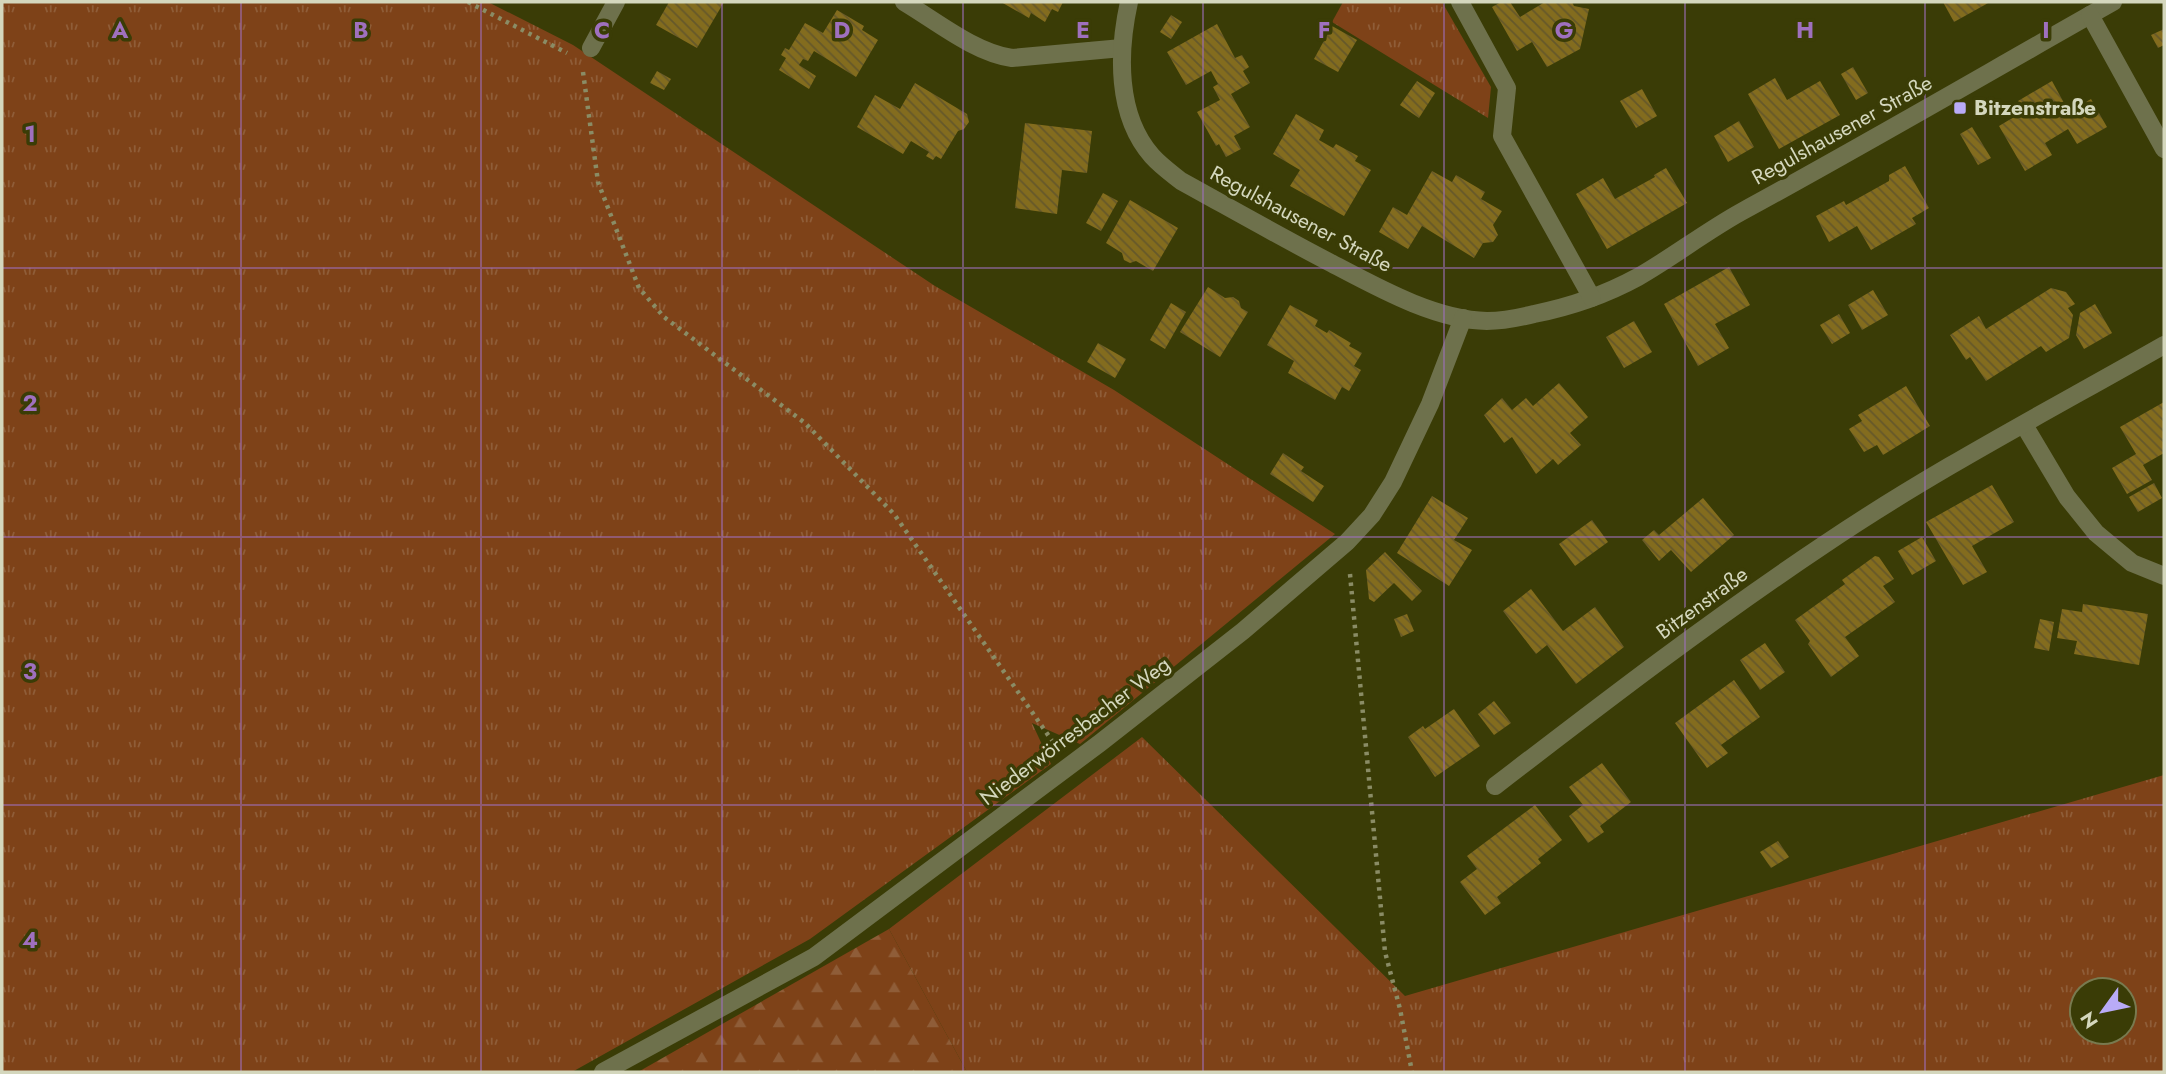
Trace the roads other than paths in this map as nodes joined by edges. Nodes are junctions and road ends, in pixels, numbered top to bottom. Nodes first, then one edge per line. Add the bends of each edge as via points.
1 (616, 2) edge
2 (904, 2) edge
3 (1129, 2) edge
4 (1460, 2) edge
5 (2113, 2) edge
6 (2090, 15) junction
7 (1122, 48) junction
8 (586, 54) road end
9 (2164, 149) edge
10 (1592, 298) junction
11 (1462, 318) junction
12 (2164, 345) edge
13 (2024, 425) junction
14 (2164, 576) edge
15 (1495, 786) dead end
16 (603, 1072) edge

1 - 8 street
2 - 7 street via 997,56
3 - 7 street, Regulshausener Straße
4 - 10 street via 1507,88 1502,136
5 - 6 street, Regulshausener Straße
6 - 9 street
6 - 10 street, Regulshausener Straße
7 - 11 street, Regulshausener Straße via 1124,91 1133,126 1166,170 1377,287 1421,307
10 - 11 street, Regulshausener Straße via 1511,319
11 - 16 street, Niederwörresbacher Weg via 1430,404 1393,482 1347,542 1243,631 814,957
12 - 13 street, Bitzenstraße
13 - 14 street via 2067,497 2096,533 2132,563
13 - 15 street, Bitzenstraße via 1815,550

